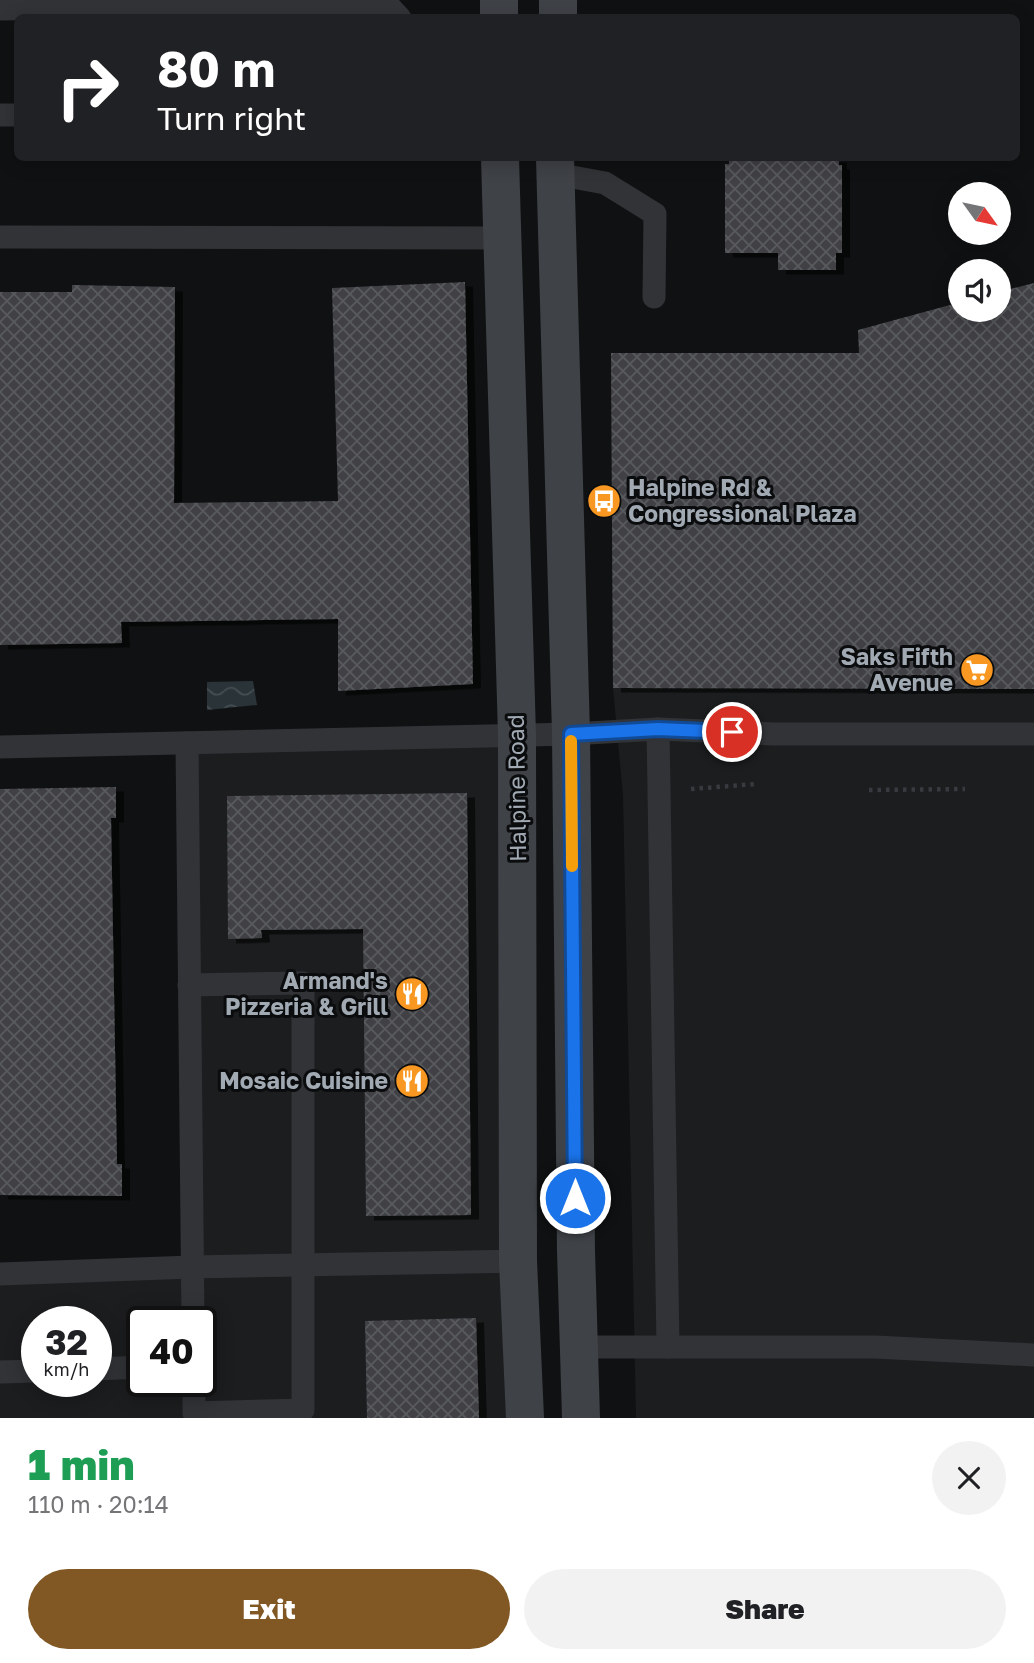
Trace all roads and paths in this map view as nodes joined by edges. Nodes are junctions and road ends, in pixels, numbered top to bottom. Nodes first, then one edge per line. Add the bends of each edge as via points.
1 (0, 9) edge
2 (396, 14) edge
3 (500, 161) edge
4 (556, 166) edge
5 (0, 237) edge
6 (502, 238) junction
7 (654, 297) dead end
8 (658, 729) junction
9 (571, 734) junction
10 (1034, 734) edge
11 (517, 735) junction
12 (187, 744) junction
13 (0, 747) edge
14 (756, 784) dead end
15 (965, 789) dead end
16 (869, 790) dead end
17 (659, 791) junction
18 (190, 985) junction
19 (519, 1261) junction
20 (302, 1264) junction
21 (192, 1267) junction
22 (0, 1274) edge
23 (193, 1306) edge
24 (579, 1347) junction
25 (668, 1347) junction
26 (1034, 1354) edge
27 (21, 1371) edge
28 (0, 1372) edge
29 (194, 1397) edge
30 (525, 1418) edge
31 (581, 1418) edge

1 - 2 lane via 387,4
3 - 6 street, Halpine Road
4 - 7 lane via 605,183 655,214
4 - 9 street
5 - 6 lane
6 - 11 street, Halpine Road
8 - 9 lane
8 - 10 lane
8 - 17 lane
9 - 11 lane
9 - 24 street
11 - 12 lane
11 - 19 street, Halpine Road
12 - 13 lane
12 - 18 lane
14 - 17 path
15 - 16 path
17 - 25 lane
18 - 20 lane via 303,983
18 - 21 lane
19 - 20 lane
19 - 30 street, Halpine Road
20 - 21 lane
20 - 29 lane via 303,1410 194,1413
21 - 22 lane
21 - 23 lane
24 - 25 lane
24 - 31 street
25 - 26 lane via 875,1347
27 - 28 lane

